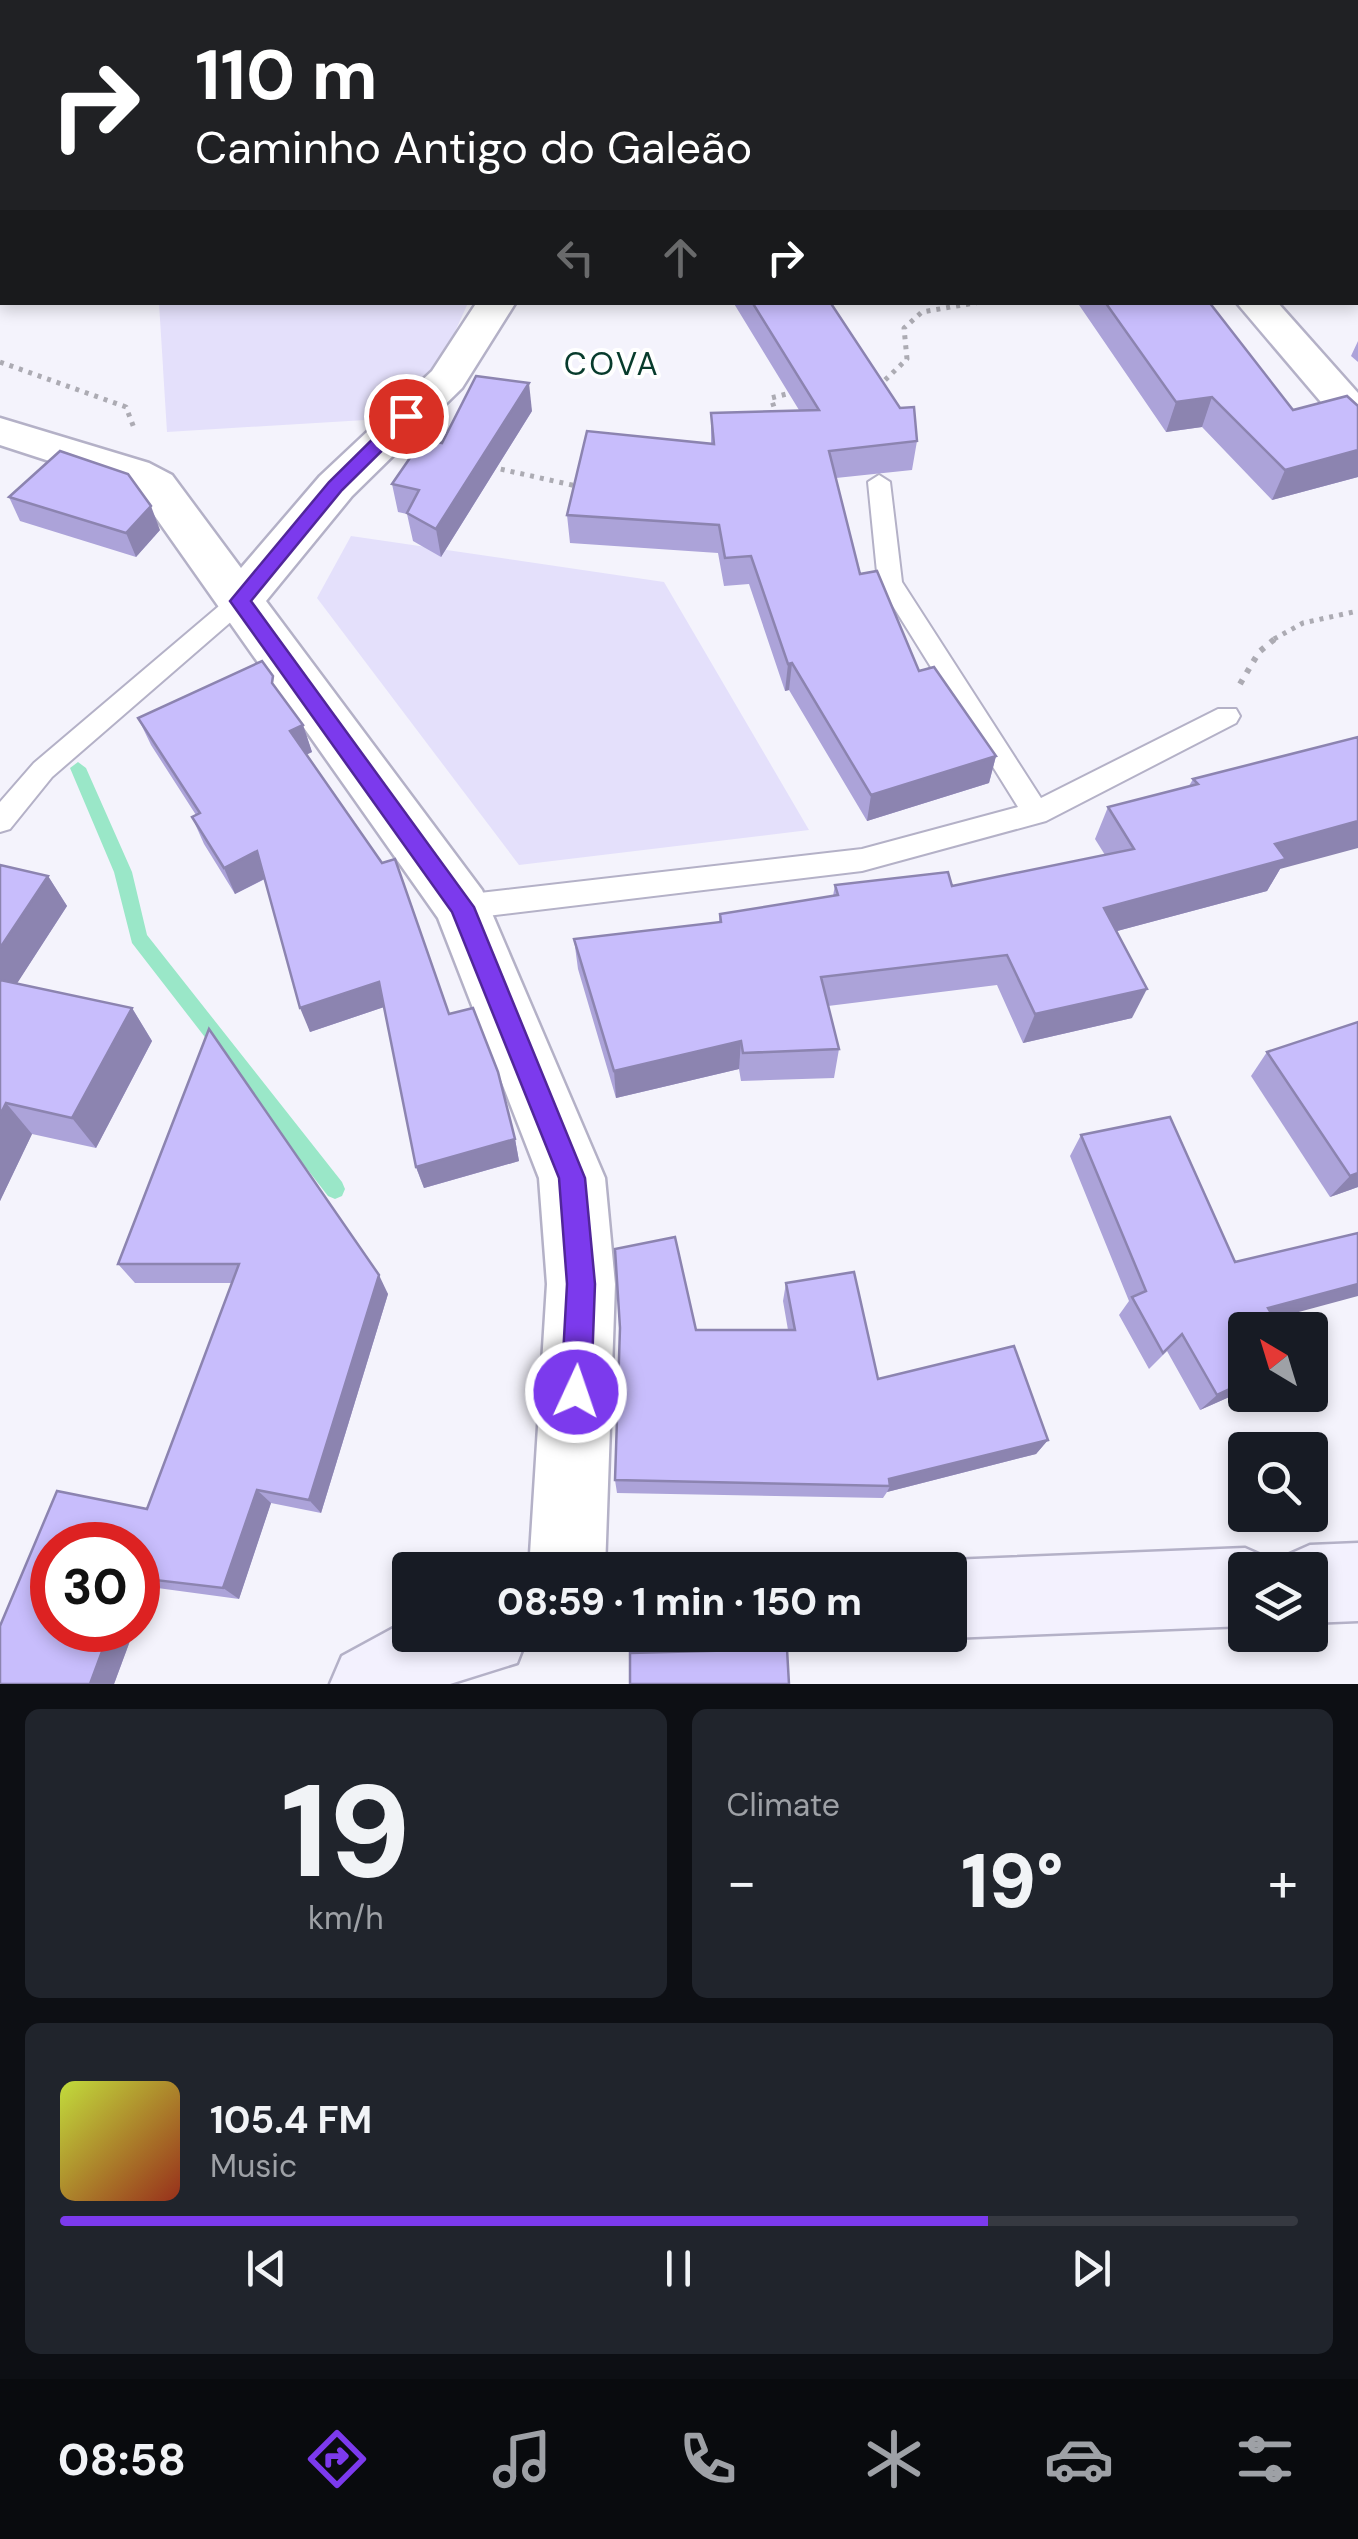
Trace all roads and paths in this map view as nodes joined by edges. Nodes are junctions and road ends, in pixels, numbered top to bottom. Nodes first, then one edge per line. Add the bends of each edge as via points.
1 (495, 305) edge
2 (963, 305) edge
3 (1258, 305) edge
4 (0, 362) edge
5 (867, 384) edge
6 (803, 390) edge
7 (778, 418) edge
8 (1358, 419) edge
9 (0, 431) edge
10 (490, 466) edge
11 (878, 482) dead end
12 (156, 485) junction
13 (594, 489) edge
14 (240, 601) junction
15 (1358, 610) edge
16 (1227, 716) joint
17 (1036, 813) junction
18 (0, 821) edge
19 (462, 907) junction
20 (568, 1552) edge
21 (1358, 1582) edge
22 (1328, 1583) edge
23 (1228, 1587) edge
24 (967, 1598) edge
25 (427, 1652) edge
26 (370, 1684) edge

1 - 14 street via 447,379 336,486
2 - 5 path via 922,312 904,328 907,359 883,382
3 - 8 street
4 - 12 path via 126,407
6 - 7 path via 771,398
9 - 12 street
10 - 13 path
11 - 17 lane via 890,582
12 - 14 street
14 - 18 lane via 43,770
14 - 19 street
15 - 16 path via 1274,634 1248,661
16 - 17 lane
17 - 19 lane via 862,860
19 - 20 street via 572,1178 581,1284
21 - 22 main road
23 - 24 main road
25 - 26 main road

